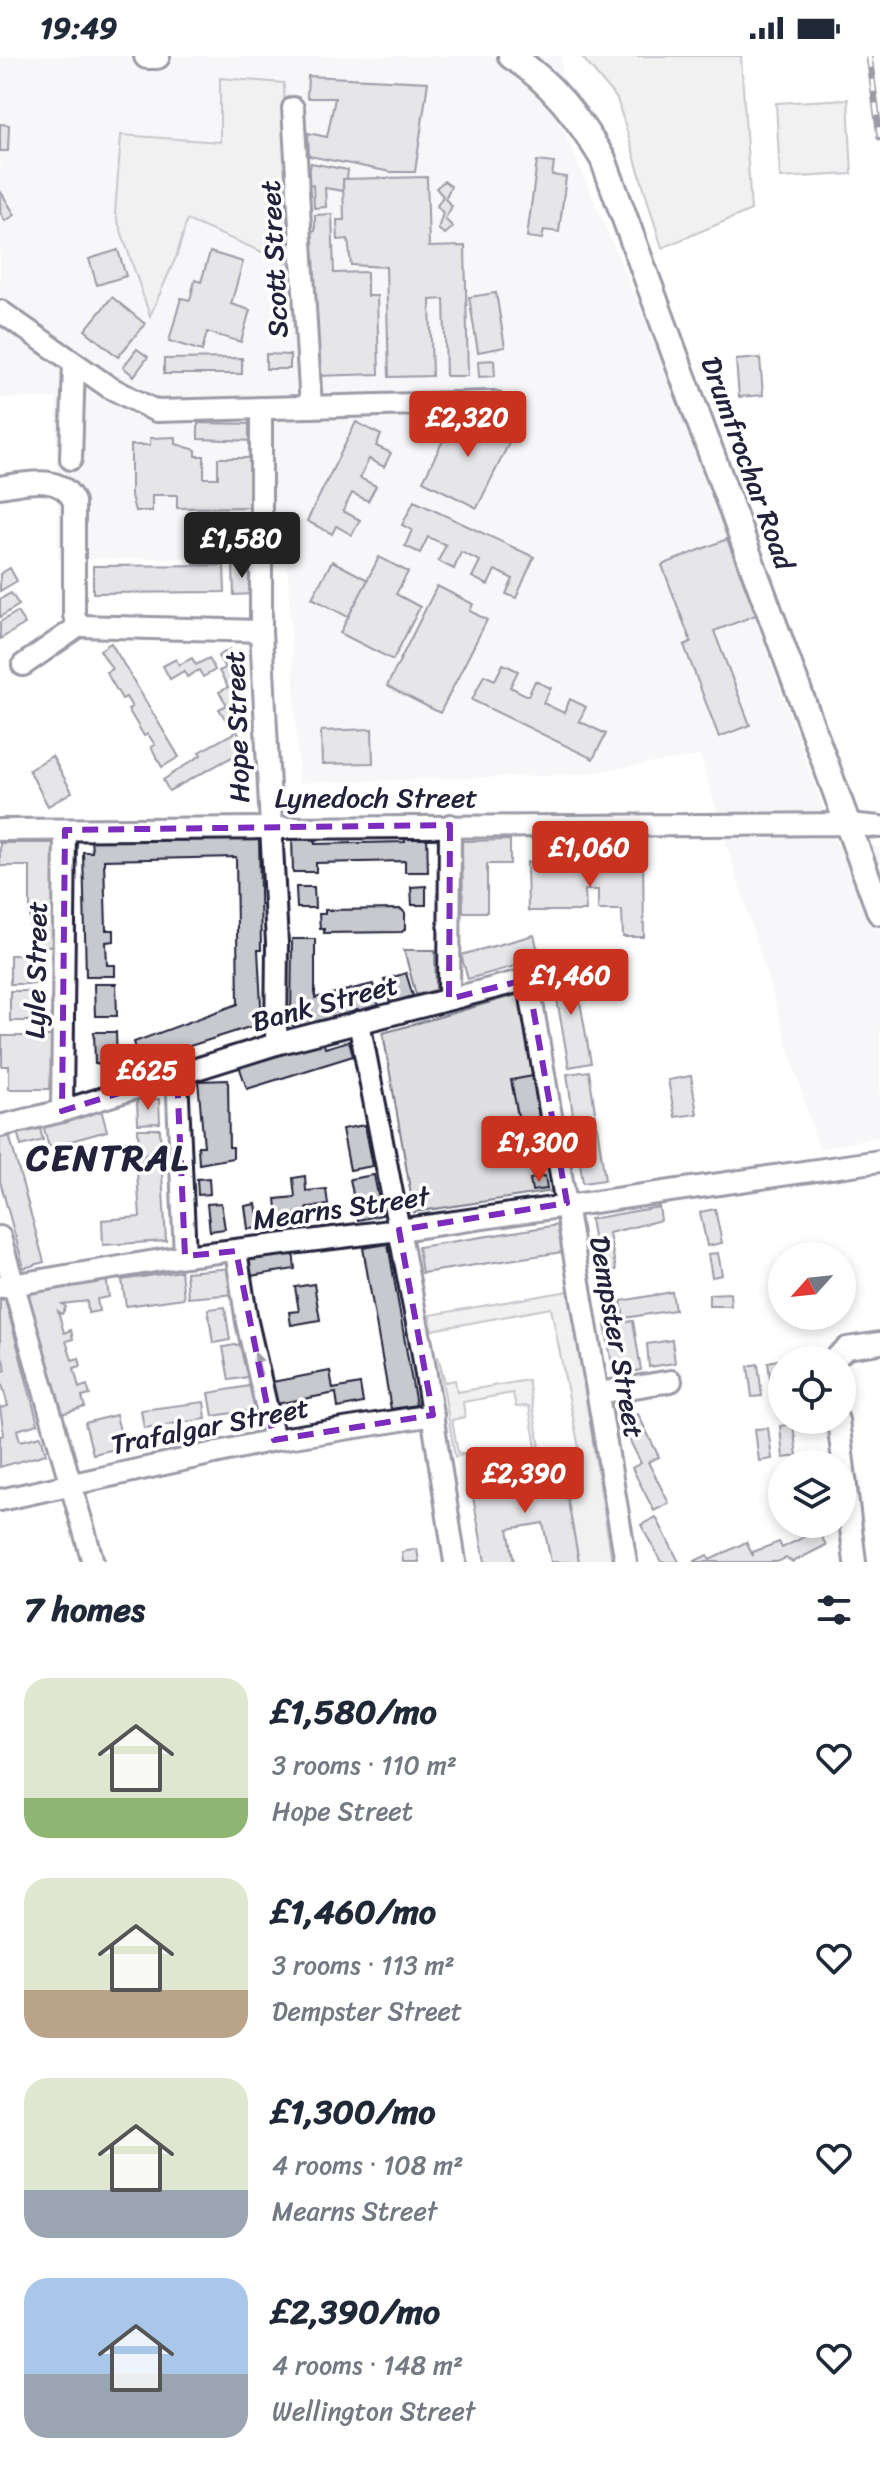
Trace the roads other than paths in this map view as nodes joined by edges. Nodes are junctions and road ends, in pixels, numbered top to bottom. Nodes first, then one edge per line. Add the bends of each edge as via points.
1 (147, 56) edge
2 (157, 56) edge
3 (514, 58) edge
4 (293, 108) dead end
5 (0, 311) edge
6 (74, 363) junction
7 (493, 402) dead end
8 (311, 407) junction
9 (261, 408) junction
10 (71, 459) dead end
11 (0, 487) edge
12 (79, 626) junction
13 (261, 631) junction
14 (23, 665) dead end
15 (848, 824) junction
16 (269, 825) junction
17 (450, 825) junction
18 (880, 827) edge
19 (0, 830) edge
20 (65, 830) junction
21 (880, 912) edge
22 (528, 979) joint
23 (449, 999) junction
24 (359, 1022) junction
25 (276, 1044) junction
26 (177, 1075) junction
27 (62, 1111) junction
28 (0, 1126) edge
29 (880, 1161) edge
30 (567, 1203) junction
31 (399, 1230) junction
32 (0, 1237) edge
33 (236, 1251) junction
34 (185, 1256) junction
35 (6, 1285) edge
36 (880, 1343) edge
37 (856, 1347) edge
38 (671, 1381) dead end
39 (599, 1393) junction
40 (433, 1415) junction
41 (840, 1434) edge
42 (274, 1440) junction
43 (69, 1483) junction
44 (0, 1500) edge
45 (93, 1562) edge
46 (455, 1562) edge
47 (626, 1562) edge
48 (855, 1562) edge

1 - 2 main road
3 - 15 main road, Drumfrochar Road via 574,112 603,159
4 - 8 street, Scott Street
5 - 6 street
6 - 9 street via 156,411
6 - 10 street
7 - 8 street
8 - 9 street
9 - 13 street, Hope Street
11 - 12 street via 56,482 70,491 74,615
12 - 13 street
12 - 14 street
13 - 16 street, Hope Street
15 - 17 street, Lynedoch Street
15 - 18 street, Lynedoch Street
15 - 21 main road, Drumfrochar Road
16 - 17 street, Lynedoch Street
16 - 20 street, Lynedoch Street
16 - 25 street, Hope Street via 277,943
17 - 23 street
19 - 20 street, Lynedoch Street
20 - 27 street, Lyle Street
22 - 23 street, Bank Street
22 - 30 street, Dempster Street
23 - 24 street, Bank Street
24 - 25 street, Bank Street
24 - 31 street
25 - 26 street, Bank Street
26 - 27 street, Bank Street
26 - 34 street
27 - 28 street, Bank Street
29 - 30 street, Mearns Street
30 - 31 street, Mearns Street
30 - 39 street, Dempster Street
31 - 33 street, Mearns Street
31 - 40 street
32 - 35 street
33 - 34 street, Mearns Street
42 -> 33 street
34 - 35 street, Mearns Street
35 - 43 street
36 - 37 street
38 - 39 street
39 - 47 street, Dempster Street
40 - 42 street, Trafalgar Street
40 - 46 street
41 - 48 street
42 - 43 street, Trafalgar Street
43 - 44 street, Trafalgar Street
43 - 45 street

